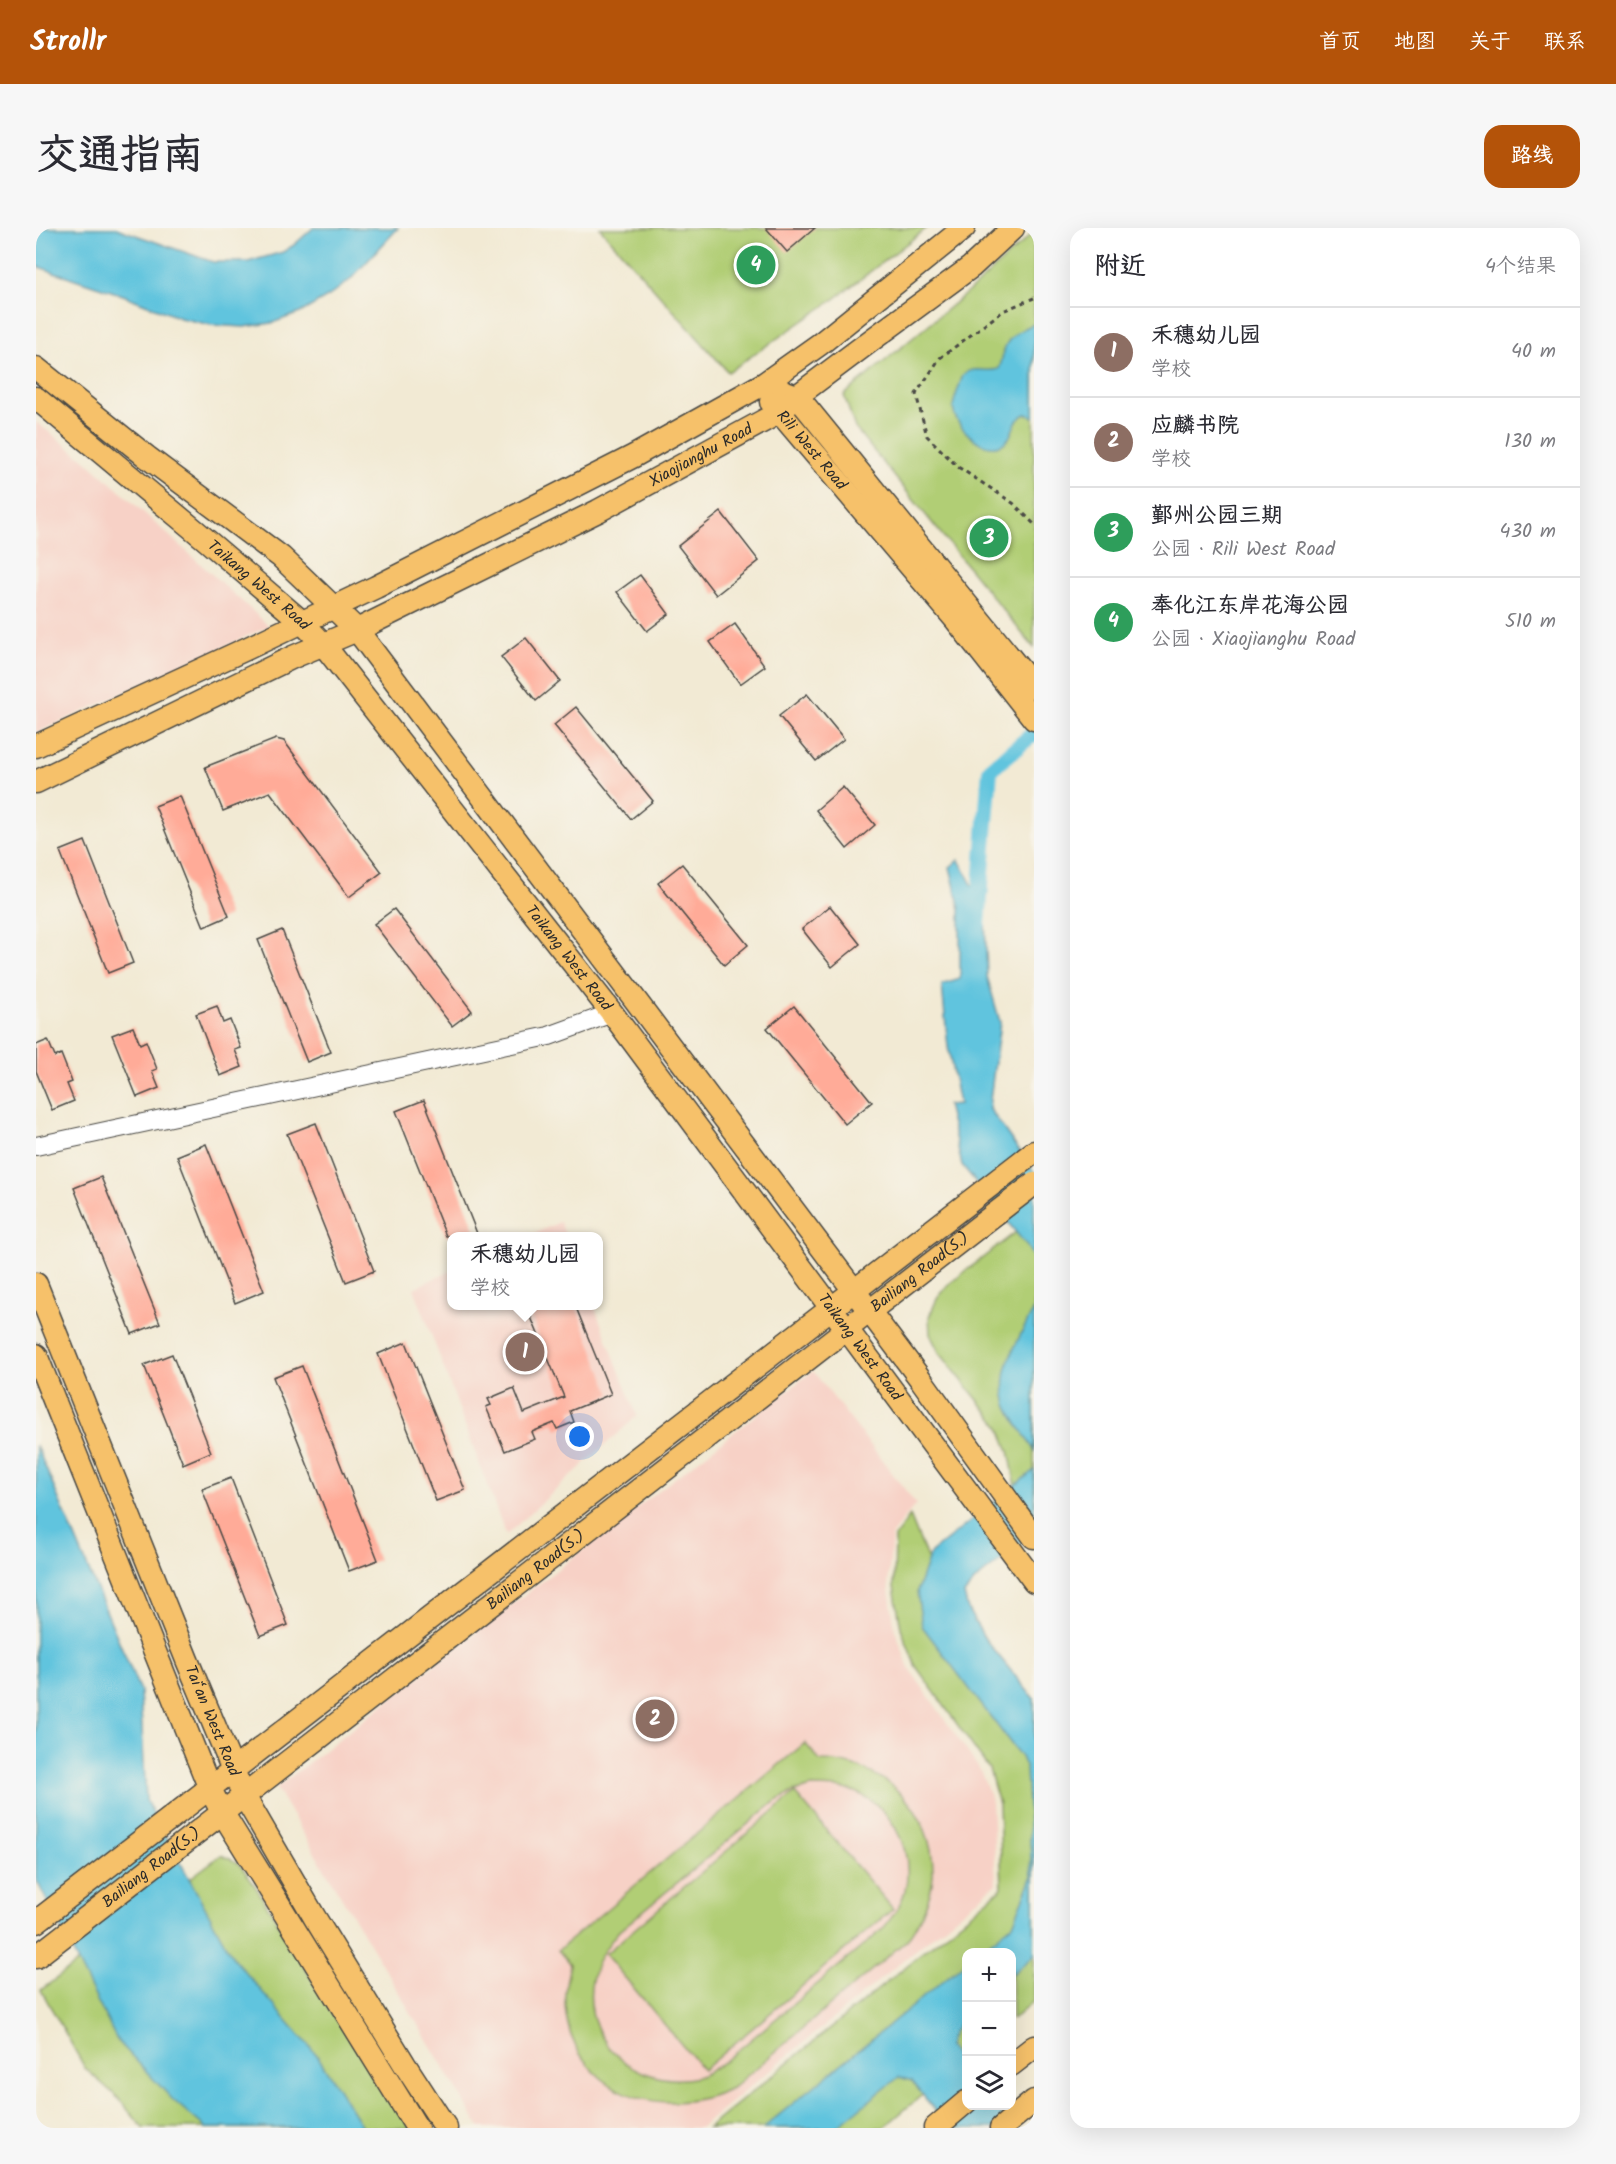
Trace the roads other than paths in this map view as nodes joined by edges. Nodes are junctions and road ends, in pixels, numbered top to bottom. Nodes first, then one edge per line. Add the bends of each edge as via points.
1 (964, 228) edge
2 (1012, 228) edge
3 (36, 368) edge
4 (765, 383) junction
5 (797, 396) junction
6 (36, 398) edge
7 (780, 412) junction
8 (333, 607) junction
9 (302, 622) junction
10 (357, 630) junction
11 (323, 644) junction
12 (1034, 687) edge
13 (1034, 719) edge
14 (36, 746) edge
15 (36, 782) edge
16 (612, 1013) junction
17 (36, 1146) edge
18 (1034, 1152) edge
19 (1034, 1184) edge
20 (36, 1284) edge
21 (854, 1291) junction
22 (831, 1307) junction
23 (869, 1311) junction
24 (848, 1328) junction
25 (36, 1355) edge
26 (1034, 1538) edge
27 (1030, 1575) edge
28 (233, 1771) junction
29 (210, 1789) junction
30 (243, 1794) junction
31 (222, 1812) junction
32 (36, 1922) edge
33 (41, 1953) edge
34 (1034, 2047) edge
35 (1016, 2061) edge
36 (1034, 2101) edge
37 (962, 2105) edge
38 (1008, 2122) edge
39 (939, 2125) edge
40 (417, 2128) edge
41 (446, 2128) edge

1 - 4 main road, Xiaojianghu Road via 820,344
2 - 5 main road, Xiaojianghu Road via 971,267
3 - 8 main road, Taikang West Road via 281,557
4 - 5 main road, Rili West Road
4 - 7 main road, Rili West Road via 772,404
4 - 8 main road, Xiaojianghu Road via 634,456
5 - 7 main road, Xiaojianghu Road
5 - 12 main road, Rili West Road
6 - 9 main road, Taikang West Road
7 - 10 main road, Xiaojianghu Road via 598,511
7 - 13 main road, Rili West Road via 956,620
8 - 9 main road, Xiaojianghu Road
8 - 10 main road, Taikang West Road
9 - 11 main road, Taikang West Road
9 - 14 main road, Xiaojianghu Road
10 - 11 main road, Xiaojianghu Road
10 - 21 main road, Taikang West Road
11 - 15 main road, Xiaojianghu Road
11 - 16 main road, Taikang West Road
16 - 17 street via 549,1036
16 - 22 main road, Taikang West Road
18 - 21 main road, Bailiang Road(S.)
19 - 23 main road, Bailiang Road(S.), bridge
20 - 28 main road, Tai‘an West Road
21 - 22 main road, Bailiang Road(S.)
21 - 23 main road, Taikang West Road
22 - 24 main road, Taikang West Road
22 - 28 main road, Bailiang Road(S.)
23 - 24 main road, Bailiang Road(S.)
23 - 26 main road, Taikang West Road
24 - 27 main road, Taikang West Road
24 - 30 main road, Bailiang Road(S.)
25 - 29 main road, Tai‘an West Road
28 - 29 main road, Bailiang Road(S.)
28 - 30 main road, Tai‘an West Road
29 - 31 main road, Tai‘an West Road
29 - 32 main road, Bailiang Road(S.)
30 - 31 main road, Bailiang Road(S.)
30 - 41 main road, Tai‘an West Road
31 - 33 main road, Bailiang Road(S.)
31 - 40 main road, Tai‘an West Road
34 - 35 main road
36 - 38 main road
37 - 39 main road

